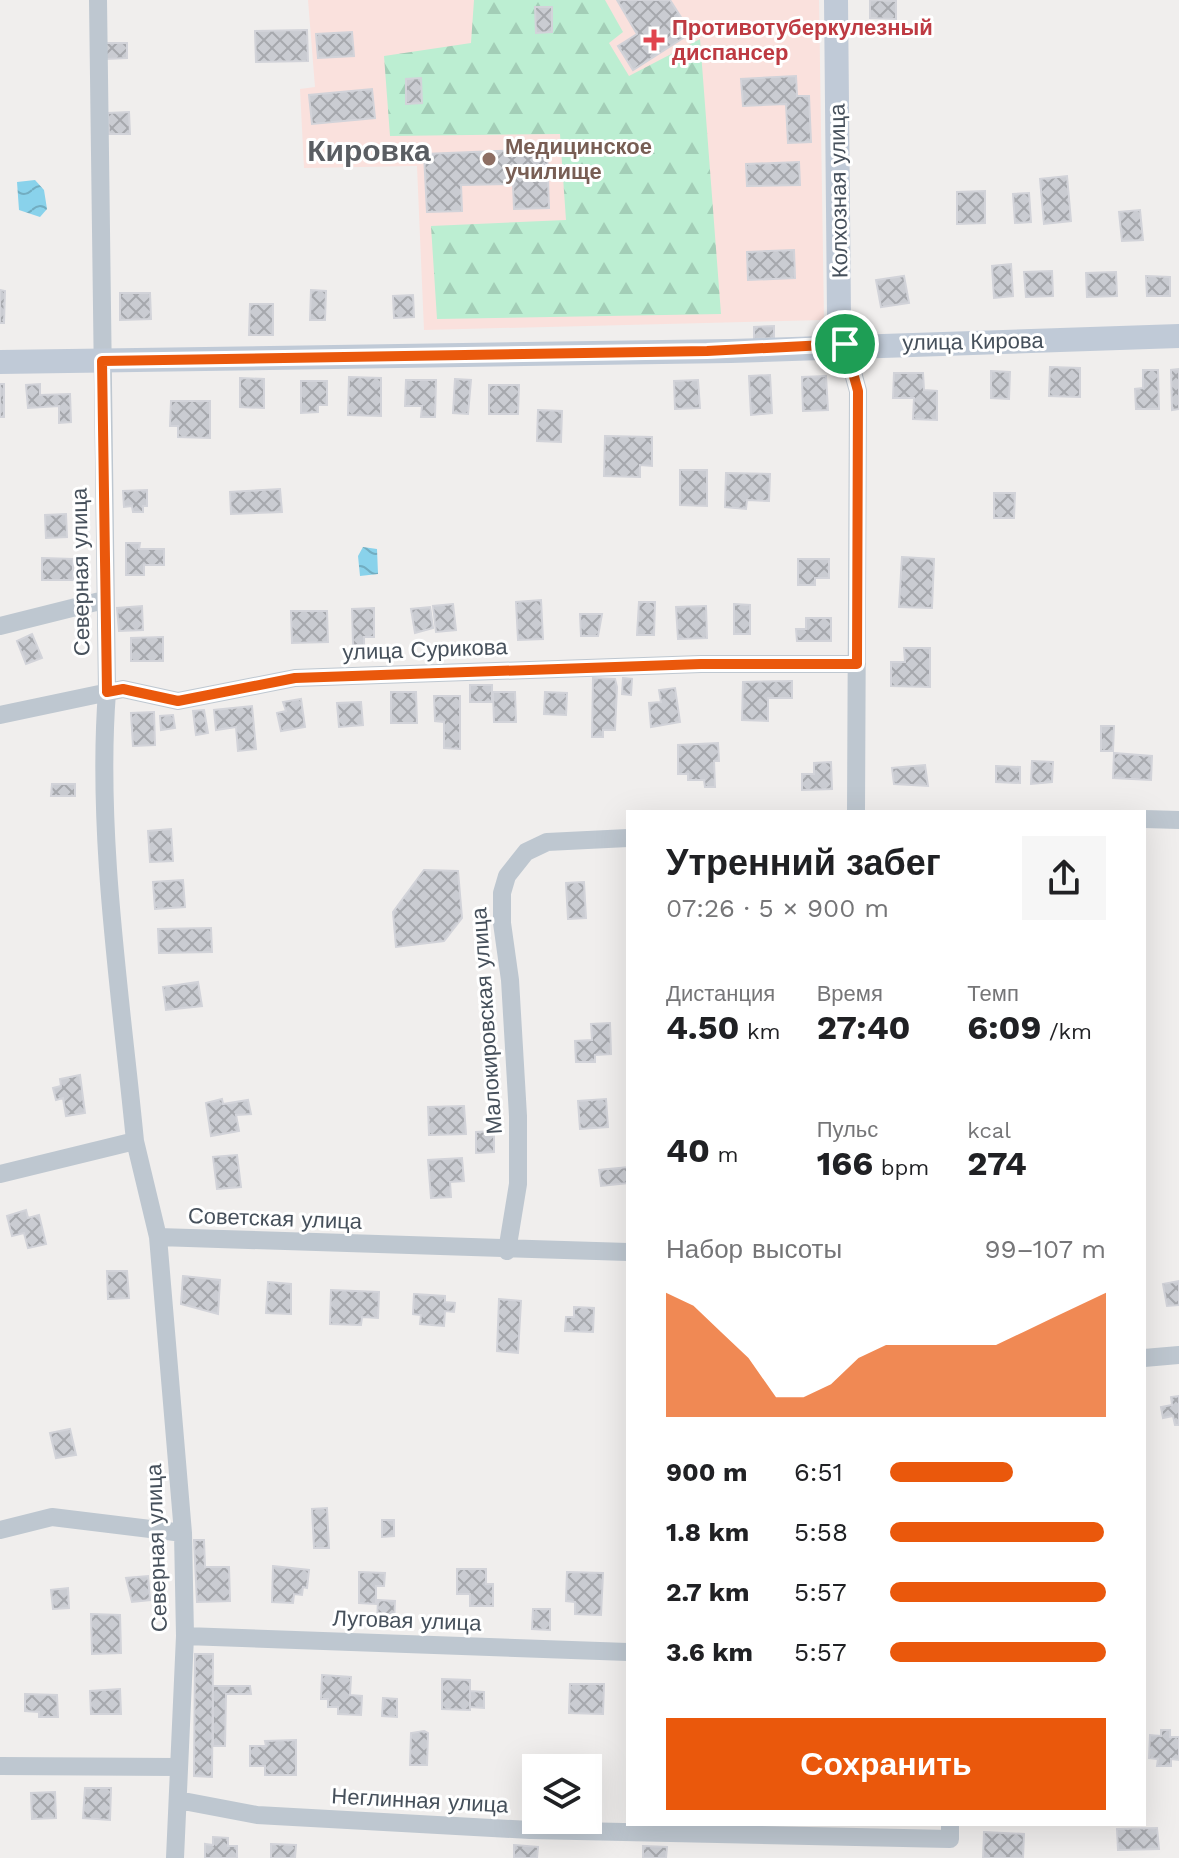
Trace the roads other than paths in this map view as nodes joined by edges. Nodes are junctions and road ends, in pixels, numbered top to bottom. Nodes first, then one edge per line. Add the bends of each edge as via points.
1 (98, 0) edge
2 (836, 0) edge
3 (1179, 336) edge
4 (845, 344) junction
5 (102, 361) junction
6 (0, 362) edge
7 (104, 600) junction
8 (0, 626) edge
9 (857, 664) junction
10 (107, 692) junction
11 (0, 715) edge
12 (856, 810) edge
13 (1146, 819) edge
14 (1179, 820) edge
15 (626, 838) edge
16 (135, 1141) junction
17 (0, 1174) edge
18 (158, 1237) junction
19 (507, 1251) junction
20 (626, 1252) edge
21 (1179, 1355) edge
22 (1146, 1358) edge
23 (0, 1530) edge
24 (183, 1533) junction
25 (185, 1636) junction
26 (626, 1652) edge
27 (0, 1766) edge
28 (176, 1767) junction
29 (178, 1800) junction
30 (950, 1832) edge
31 (175, 1858) edge

1 - 5 street, Северная улица
2 - 4 street, Колхозная улица via 839,314
3 - 4 street, улица Кирова
4 - 5 street, улица Кирова via 719,351
4 - 9 street, Колхозная улица via 858,391
5 - 6 street, улица Кирова
5 - 7 street, Северная улица
7 - 8 street
7 - 10 street, Северная улица
9 - 10 street, улица Сурикова via 295,678 178,701 123,689
9 - 12 street, Колхозная улица
10 - 11 street, улица Сурикова
10 - 16 street, Северная улица via 103,751
13 - 14 street
15 - 19 street, Малокировская улица via 547,842 526,852 507,876 502,893 518,1116 518,1184
16 - 17 street
16 - 18 street, Советская улица
18 - 19 street, Советская улица
18 - 24 street, Северная улица
19 - 20 street, Советская улица
21 - 22 street
23 - 24 street via 52,1517
24 - 25 street, Северная улица
25 - 26 street, Луговая улица
25 - 28 street, Северная улица
27 - 28 street
28 - 29 street, Северная улица
29 - 30 street, Неглинная улица via 257,1815 530,1830
29 - 31 street, Северная улица

